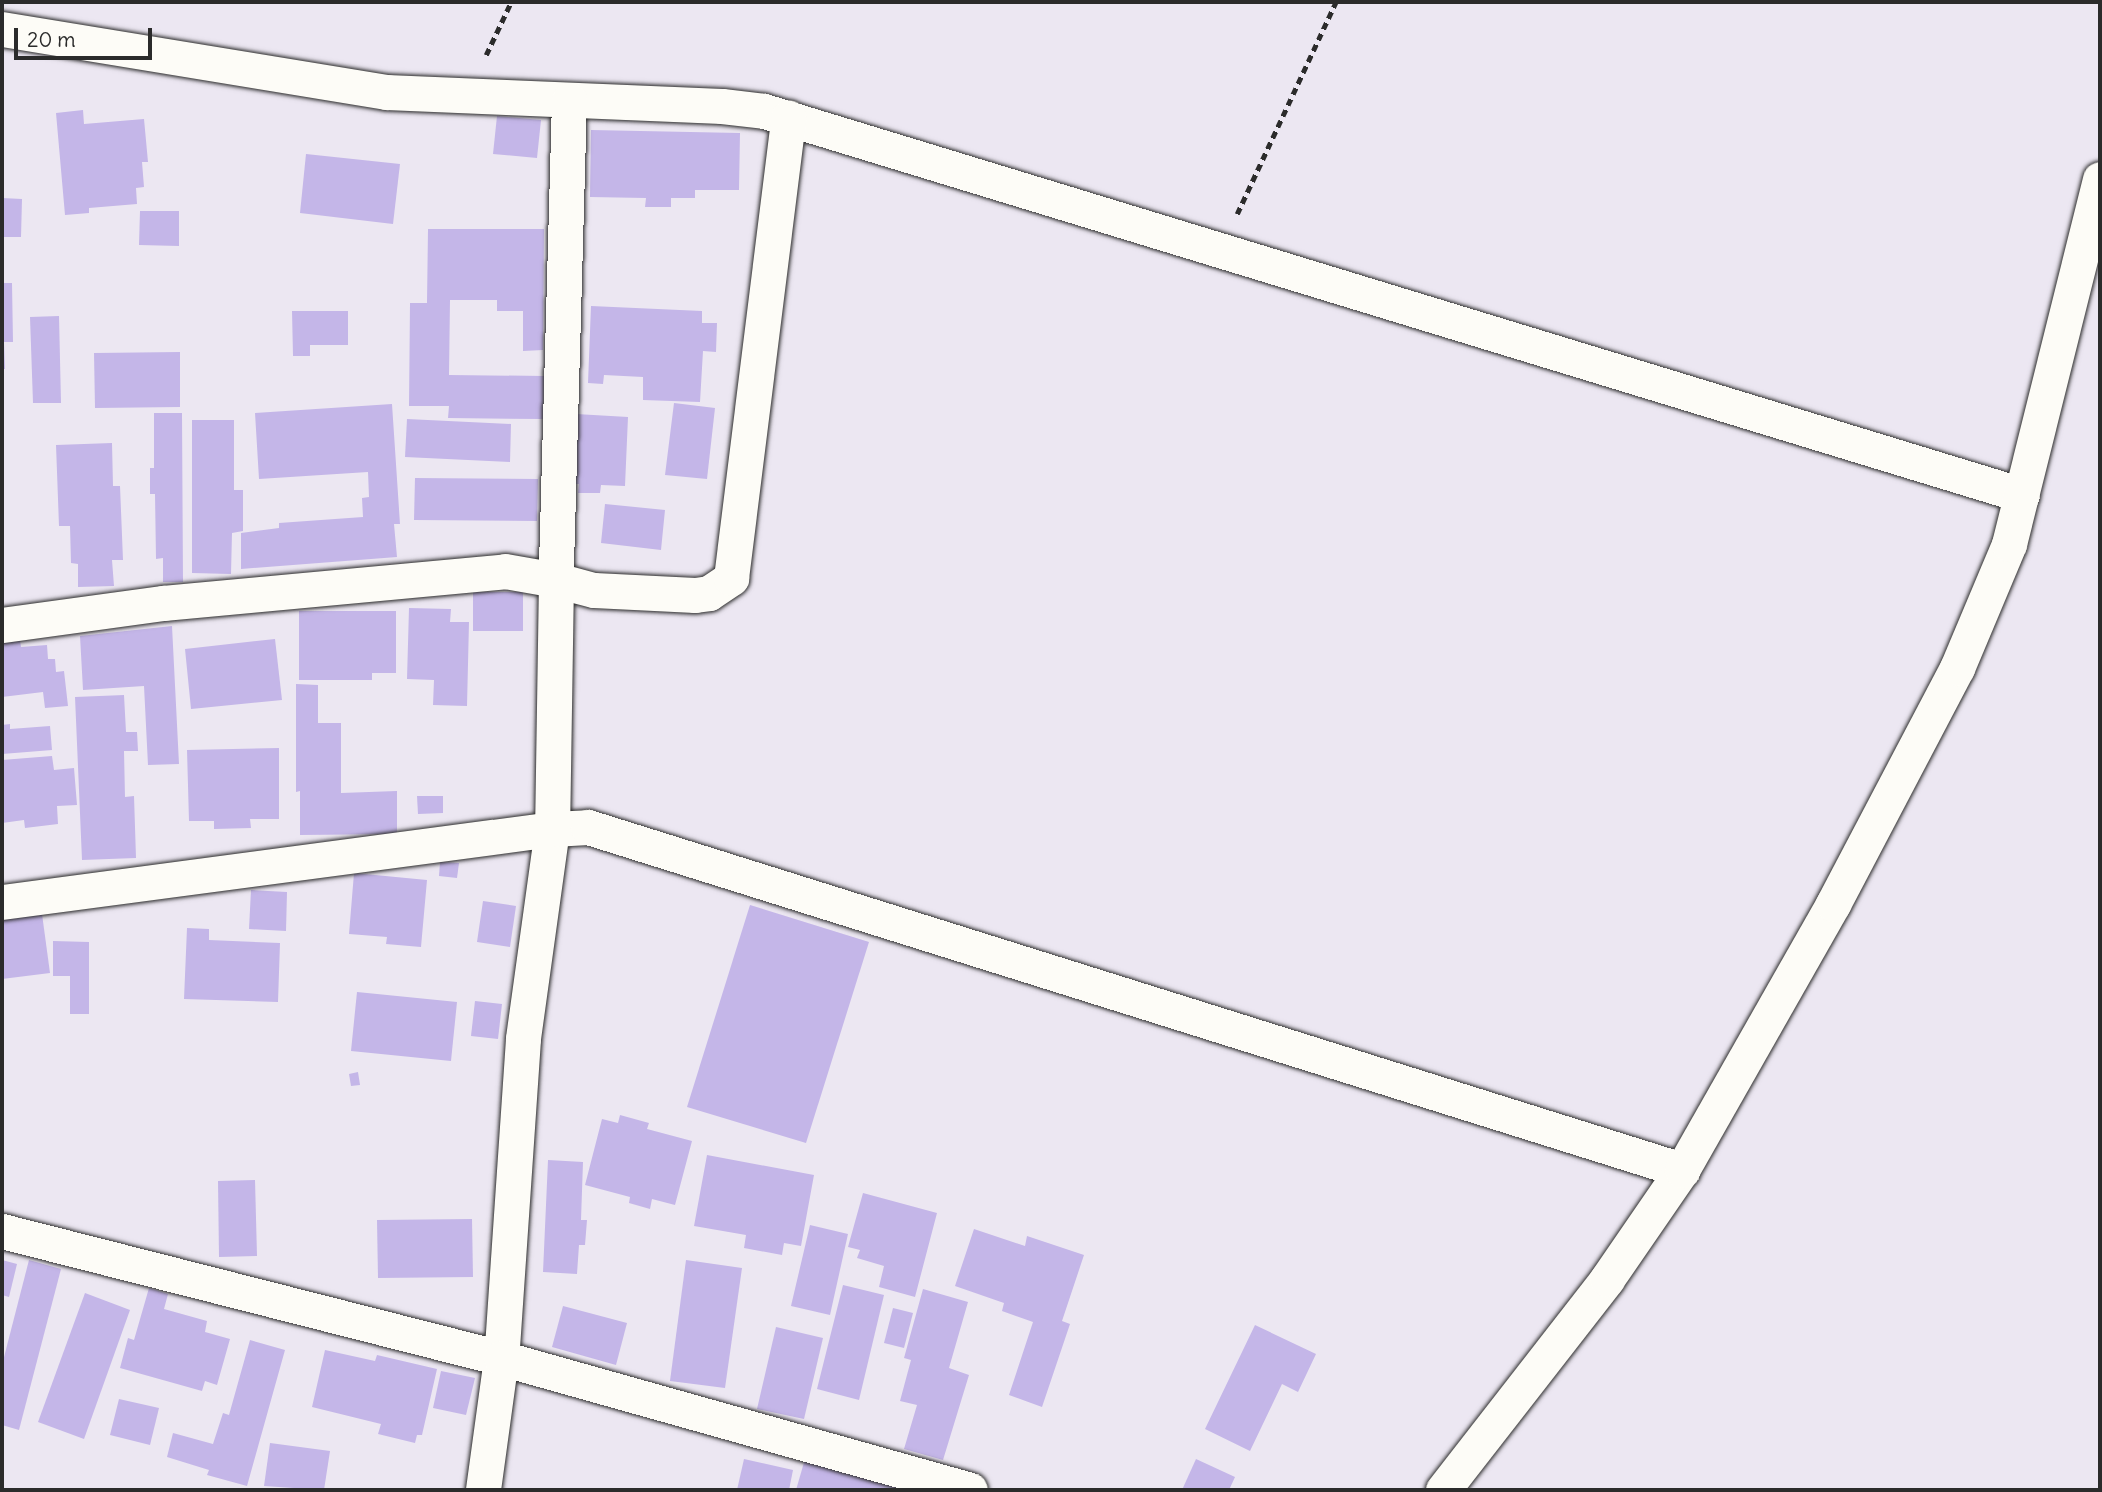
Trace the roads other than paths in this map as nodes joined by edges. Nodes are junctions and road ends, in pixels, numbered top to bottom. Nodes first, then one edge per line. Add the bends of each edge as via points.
1 (2, 29) edge
2 (569, 100) junction
3 (788, 118) junction
4 (2100, 179) edge
5 (2022, 495) junction
6 (556, 580) junction
7 (2, 625) edge
8 (552, 829) junction
9 (2, 902) edge
10 (1682, 1170) junction
11 (2, 1231) edge
12 (500, 1358) junction
13 (483, 1490) edge
14 (970, 1490) edge
15 (1443, 1490) edge

1 - 2 street via 386,92
2 - 3 street via 722,106
2 - 6 street
3 - 5 street
3 - 6 street via 731,578 709,593 695,595 594,590
4 - 5 street
5 - 10 street via 1988,600 1957,668 1833,904
6 - 7 street via 505,571 163,603
6 - 8 street
8 - 9 street
8 - 10 street via 588,827
8 - 12 street via 523,1039
10 - 15 street via 1606,1279
11 - 12 street
12 - 13 street
12 - 14 street

